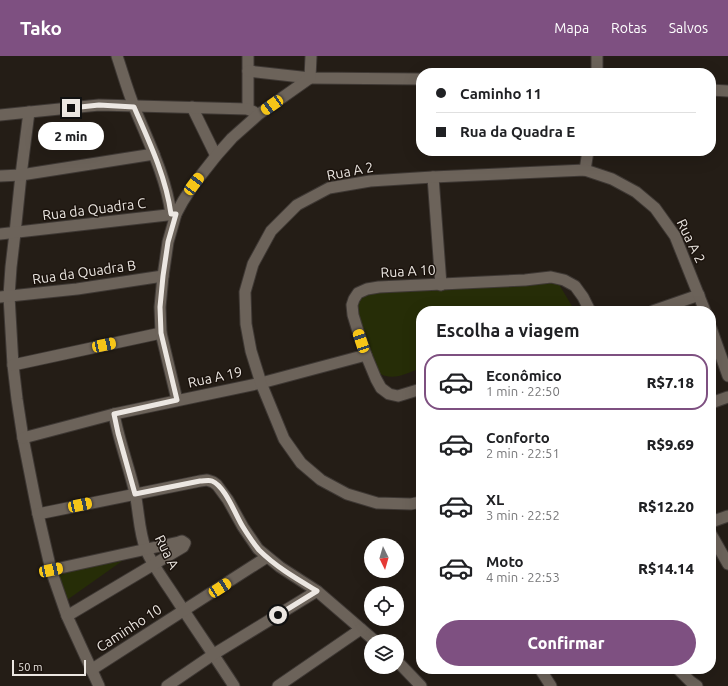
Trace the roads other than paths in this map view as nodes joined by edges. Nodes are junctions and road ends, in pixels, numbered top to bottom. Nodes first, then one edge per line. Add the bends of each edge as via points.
1 (117, 56) edge
2 (248, 56) edge
3 (311, 56) edge
4 (597, 56) edge
5 (597, 68) edge
6 (248, 71) junction
7 (310, 78) junction
8 (416, 79) edge
9 (716, 91) edge
10 (728, 92) edge
11 (134, 107) junction
12 (192, 107) junction
13 (248, 109) junction
14 (29, 112) junction
15 (259, 114) junction
16 (0, 115) edge
17 (154, 154) junction
18 (216, 156) junction
19 (587, 156) edge
20 (585, 170) junction
21 (21, 175) junction
22 (0, 176) edge
23 (433, 176) junction
24 (173, 214) junction
25 (15, 233) junction
26 (0, 234) edge
27 (163, 276) junction
28 (441, 285) junction
29 (699, 294) junction
30 (4, 297) edge
31 (588, 306) edge
32 (667, 306) edge
33 (703, 306) edge
34 (161, 333) junction
35 (716, 342) edge
36 (366, 354) junction
37 (13, 365) junction
38 (728, 376) edge
39 (261, 383) junction
40 (416, 391) edge
41 (728, 397) edge
42 (177, 400) junction
43 (716, 402) edge
44 (114, 414) junction
45 (23, 438) junction
46 (135, 494) junction
47 (416, 503) edge
48 (38, 514) junction
49 (728, 516) edge
50 (716, 520) edge
51 (716, 543) edge
52 (146, 549) junction
53 (267, 557) junction
54 (153, 564) junction
55 (728, 564) edge
56 (51, 570) junction
57 (317, 591) junction
58 (184, 611) junction
59 (67, 616) junction
60 (361, 629) junction
61 (367, 634) edge
62 (214, 654) junction
63 (404, 668) edge
64 (91, 670) junction
65 (543, 674) edge
66 (683, 674) edge
67 (99, 686) edge
68 (167, 686) edge
69 (234, 686) edge
70 (278, 686) edge
71 (421, 686) edge
72 (551, 686) edge
73 (698, 686) edge

1 - 11 street
2 - 6 street
3 - 7 street
4 - 5 street
6 - 7 street
6 - 13 street
7 - 8 street
7 - 15 street
9 - 10 street
11 - 12 street
11 - 14 street via 99,105
11 - 17 street
12 - 13 street
12 - 18 street
13 - 15 street
14 - 16 street
14 - 21 street
15 - 18 street
17 - 21 street
17 - 24 street
18 - 24 street
19 - 20 street
20 - 23 street, Rua A 2
20 - 29 street, Rua A 2 via 612,179 636,192 655,208 675,236
21 - 22 street
21 - 25 street
23 - 28 street
23 - 39 street, Rua A 2 via 370,181 329,188 297,205 271,231 253,264 245,292 246,324
24 - 25 street, Rua da Quadra C
24 - 27 street
25 - 26 street, Rua da Quadra C
25 - 30 street
27 - 30 street, Rua da Quadra B
27 - 34 street
28 - 31 street, Rua A 10 via 551,277 575,286
28 - 36 street, Rua A 10 via 379,287 358,293 352,305 353,314
29 - 32 street
29 - 33 street, Rua A 2
30 - 37 street
34 - 37 street
34 - 42 street
35 - 38 street
36 - 39 street, Rua A 19
36 - 40 street, Rua A 10 via 381,388 389,394 398,396
37 - 45 street
39 - 42 street, Rua A 19
39 - 47 street, Rua A 2 via 284,439 301,464 321,480 347,494 377,503
41 - 43 street
42 - 44 street, Rua A 19
44 - 45 street, Rua A 19
44 - 46 street, Rua A
45 - 48 street
46 - 48 street
46 - 52 street, Rua A
46 - 53 street via 207,480 213,482 223,492 250,539
48 - 56 street
49 - 50 street
51 - 55 street
52 - 54 street, Rua A
52 - 54 street via 182,541 185,543 183,547
52 - 56 street
53 - 57 street
53 - 58 street, Caminho 10
54 - 58 street, Rua A
54 - 59 street
56 - 59 street
57 - 60 street
57 - 62 street
58 - 62 street, Rua A
58 - 64 street, Caminho 10
59 - 64 street
60 - 61 street
60 - 70 street
62 - 68 street
62 - 69 street, Rua A
63 - 71 street
64 - 67 street
65 - 72 street
66 - 73 street

